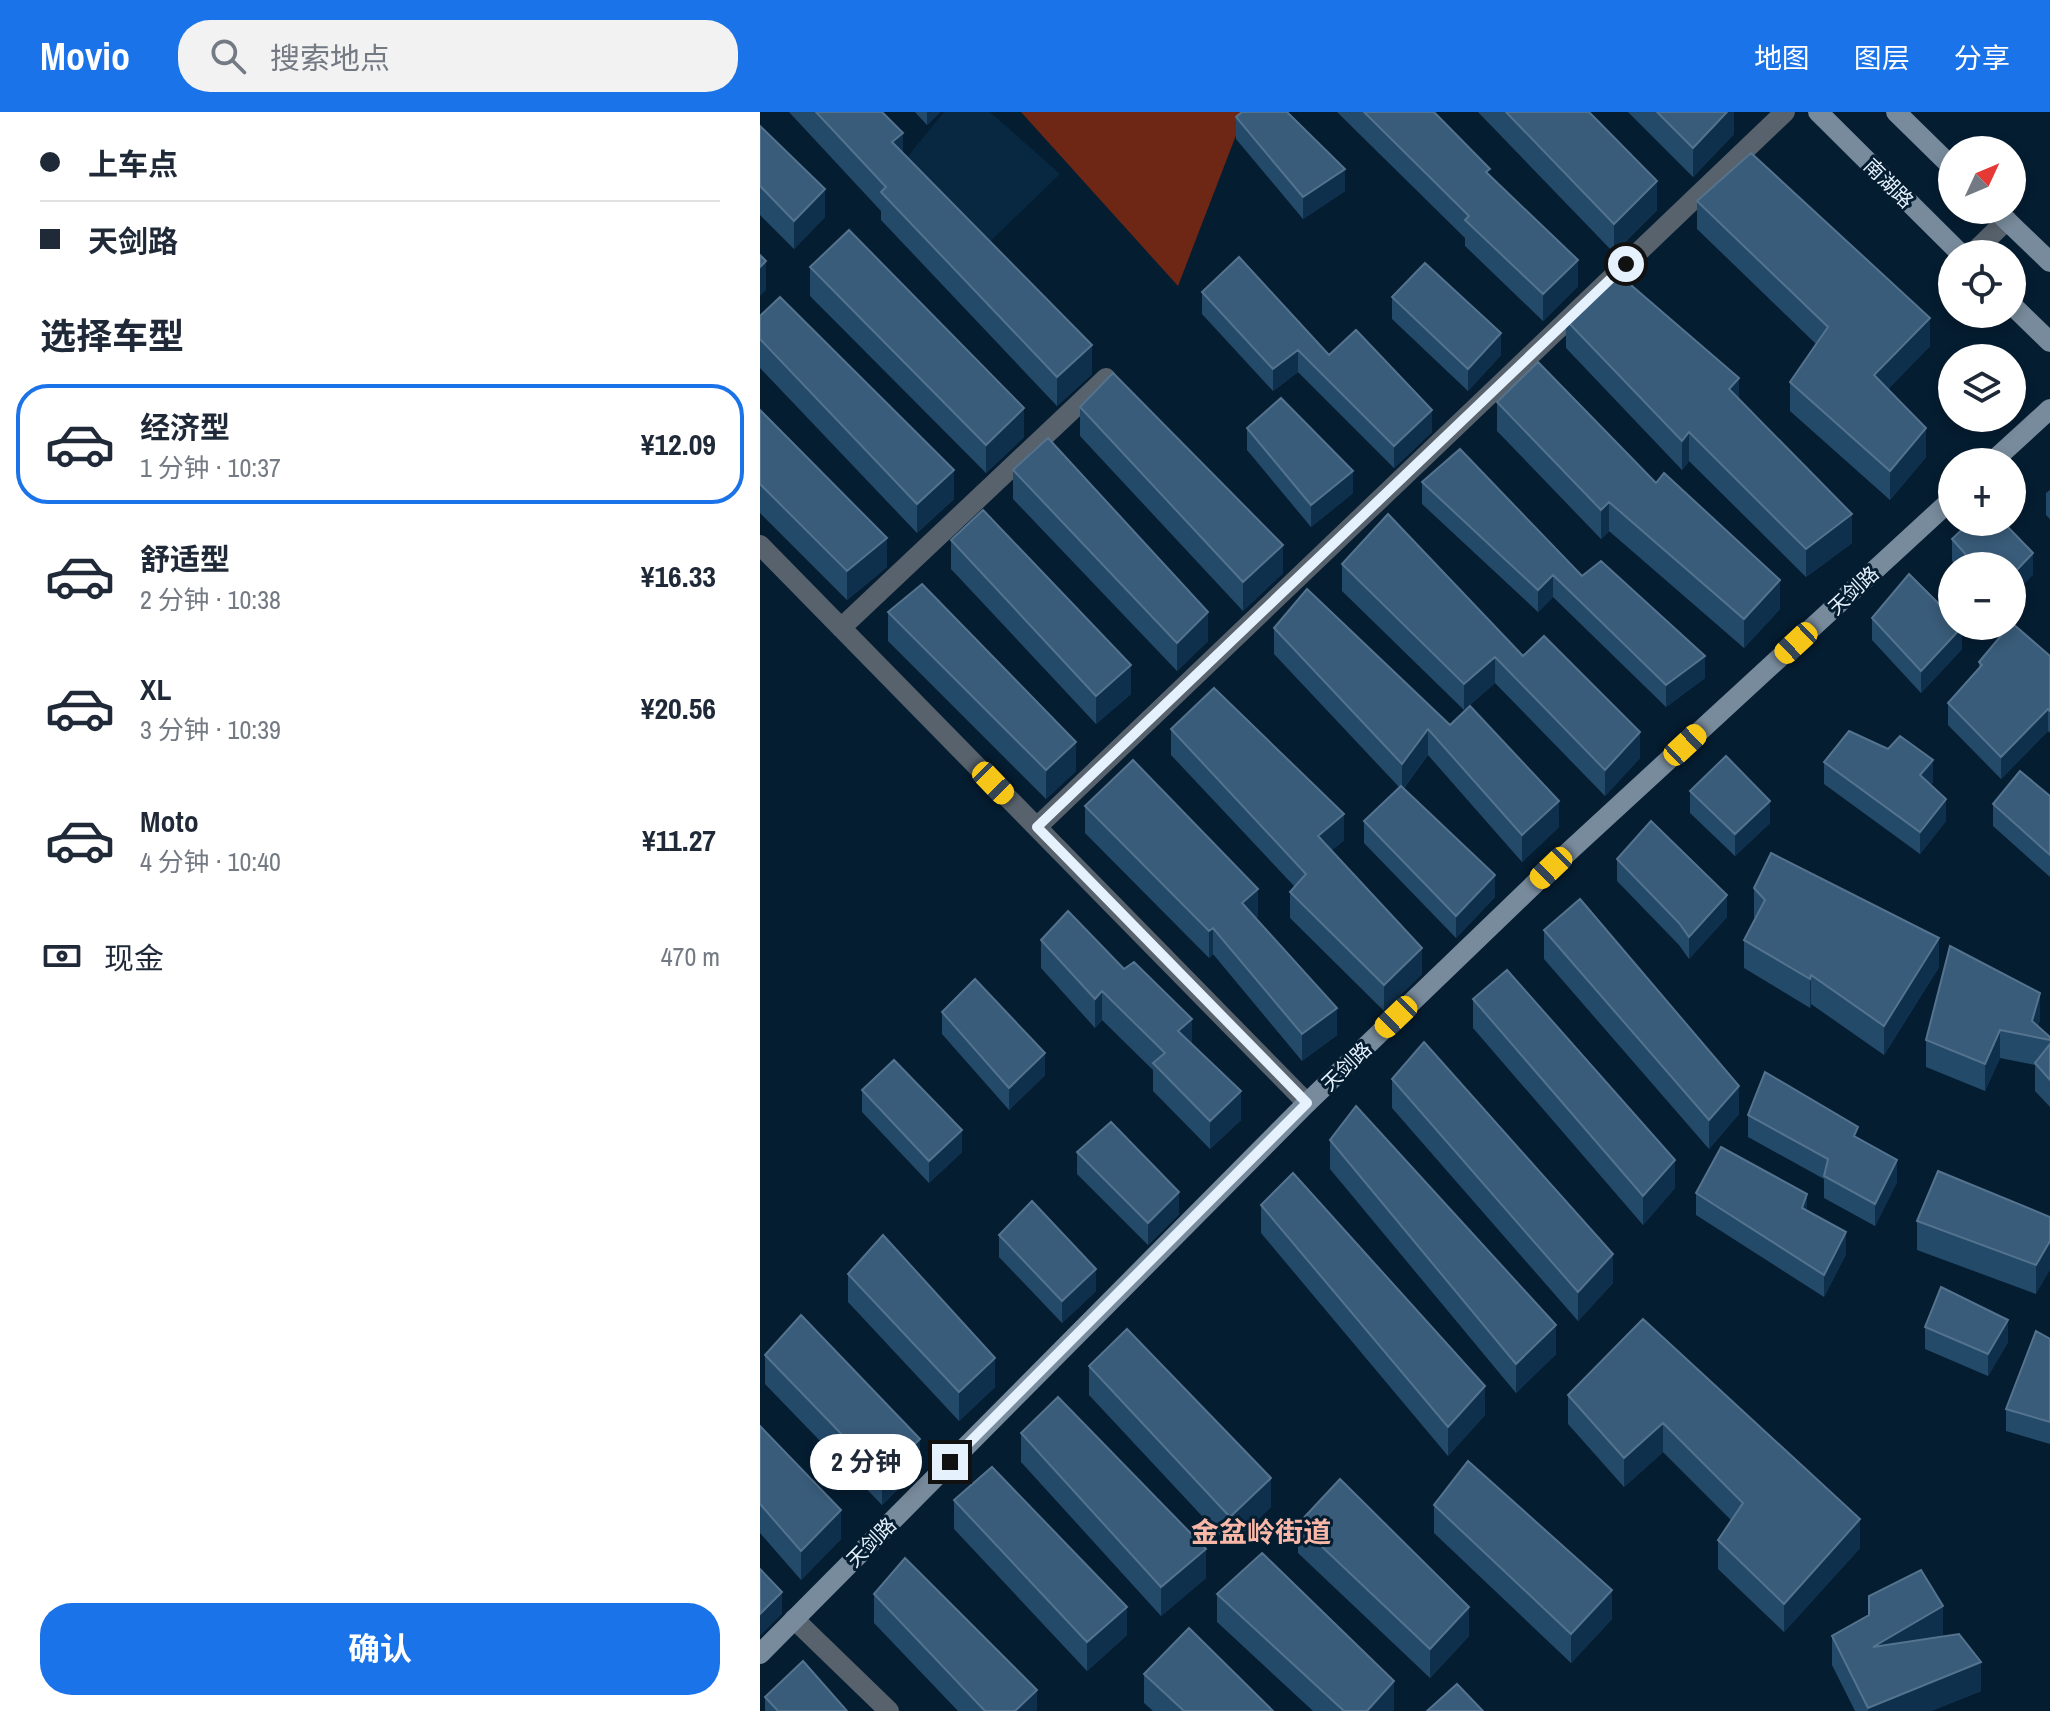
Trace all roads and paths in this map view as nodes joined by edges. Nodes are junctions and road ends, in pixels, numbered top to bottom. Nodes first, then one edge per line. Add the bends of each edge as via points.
1 (1785, 112) edge
2 (1818, 112) edge
3 (1896, 112) edge
4 (1938, 153) edge
5 (1995, 224) edge
6 (2011, 224) edge
7 (1947, 240) edge
8 (1983, 240) edge
9 (2050, 262) edge
10 (2026, 319) edge
11 (2050, 342) edge
12 (1106, 378) edge
13 (2050, 409) edge
14 (2007, 448) edge
15 (1938, 512) edge
16 (760, 545) edge
17 (841, 628) junction
18 (1037, 827) junction
19 (1307, 1103) junction
20 (794, 1619) junction
21 (760, 1654) edge
22 (889, 1711) edge

1 - 18 street
2 - 7 street, 南湖路
3 - 4 street
5 - 8 street
6 - 9 street
10 - 11 street
12 - 17 street
13 - 14 street
15 - 19 street, 天剑路 via 1551,868
16 - 17 street
17 - 18 street
18 - 19 street
19 - 20 street, 天剑路
20 - 21 street, 天剑路
20 - 22 street

